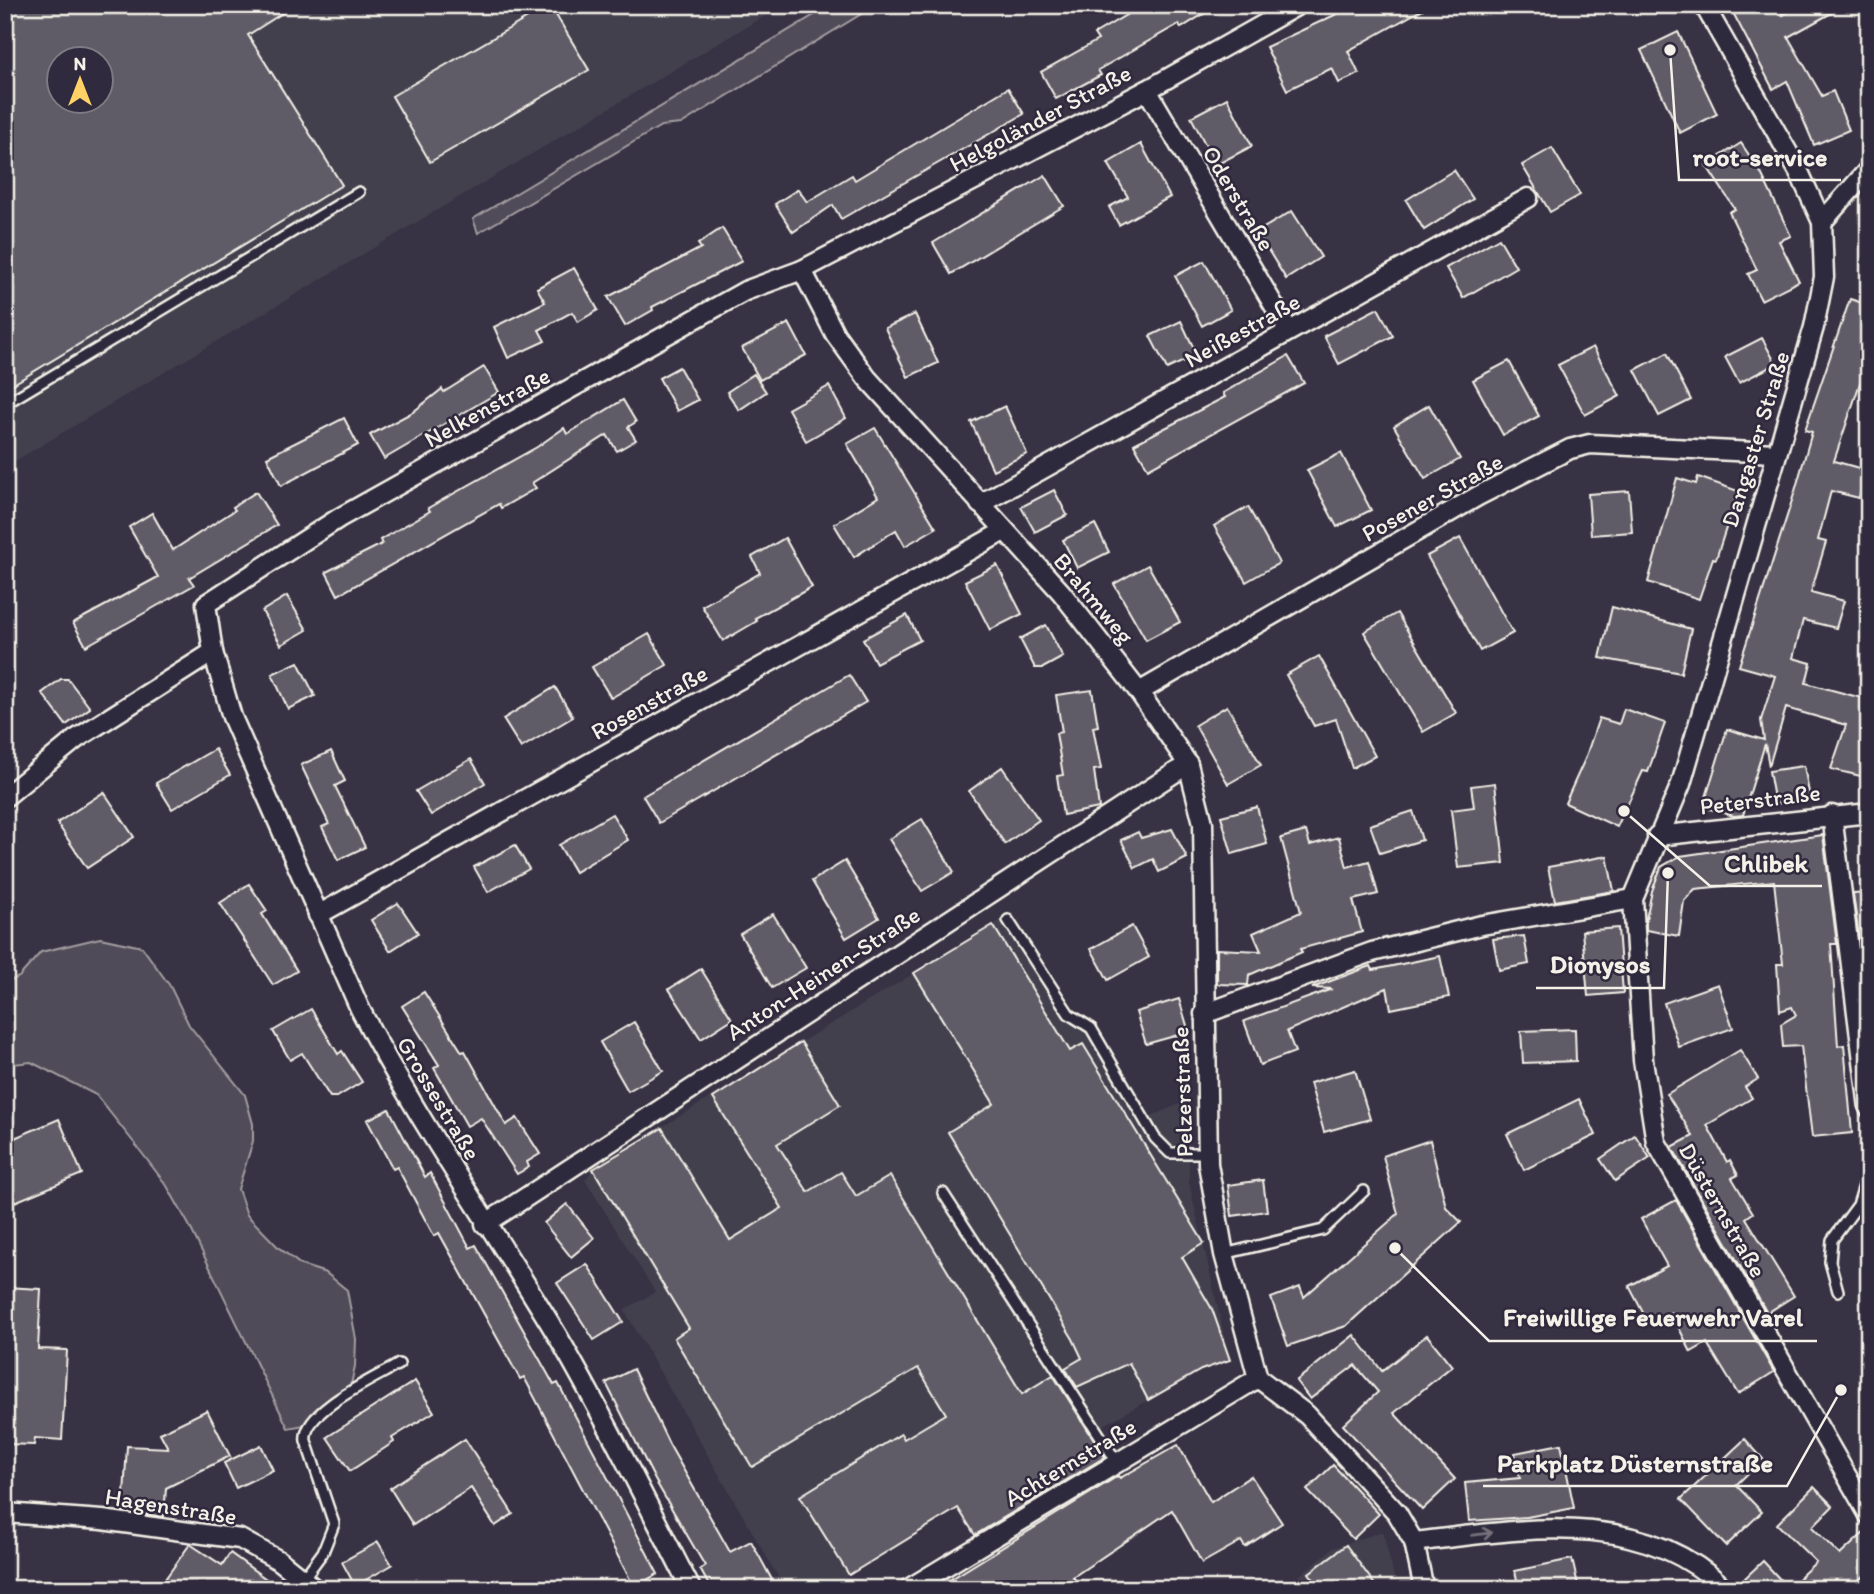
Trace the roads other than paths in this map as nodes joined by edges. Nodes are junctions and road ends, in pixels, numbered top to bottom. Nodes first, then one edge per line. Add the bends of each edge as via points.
1 (1298, 5) edge
2 (1704, 5) edge
3 (1147, 90) junction
4 (1869, 169) edge
5 (359, 192) dead end
6 (1528, 198) dead end
7 (1822, 222) junction
8 (802, 270) junction
9 (1289, 331) junction
10 (5, 404) edge
11 (1775, 453) junction
12 (979, 504) junction
13 (1004, 531) junction
14 (206, 604) joint
15 (213, 652) junction
16 (1139, 692) junction
17 (1188, 764) junction
18 (5, 797) edge
19 (1869, 813) edge
20 (1832, 815) junction
21 (1657, 836) junction
22 (1633, 899) junction
23 (318, 915) junction
24 (1008, 920) dead end
25 (1204, 1014) junction
26 (1869, 1108) edge
27 (1208, 1153) junction
28 (1869, 1168) edge
29 (1364, 1191) dead end
30 (943, 1193) dead end
31 (485, 1224) junction
32 (1224, 1254) junction
33 (1838, 1291) dead end
34 (399, 1364) dead end
35 (1258, 1378) junction
36 (1117, 1462) junction
37 (5, 1513) edge
38 (1869, 1515) edge
39 (1415, 1542) junction
40 (309, 1584) edge
41 (691, 1589) edge
42 (908, 1589) edge
43 (1424, 1589) edge
44 (1725, 1589) edge

1 - 3 street, Helgoländer Straße
2 - 7 street, Dangaster Straße via 1799,172
3 - 8 street, Helgoländer Straße
3 - 9 street, Oderstraße
4 - 7 street
5 - 10 lane
6 - 9 street, Neißestraße
7 - 11 street, Dangaster Straße via 1824,277 1814,327
8 - 12 street, Brahmweg via 851,358
8 - 14 street, Nelkenstraße via 745,291 387,491
9 - 12 street, Neißestraße
11 - 16 street, Posener Straße via 1590,444 1570,449 1478,496
11 - 21 street, Dangaster Straße via 1681,784
12 - 13 street, Brahmweg
13 - 16 street, Brahmweg via 1060,592
13 - 23 street, Rosenstraße
14 - 15 street, Grossestraße
15 - 18 street via 76,739
15 - 23 street, Grossestraße via 232,716
16 - 17 street, Brahmweg
17 - 25 street, Brahmweg via 1203,822
17 - 31 street, Anton-Heinen-Straße
19 - 20 street, Peterstraße
20 - 21 street, Peterstraße
20 - 26 street
21 - 22 street, Dangaster Straße
22 - 25 street, Pelzerstraße via 1482,925 1373,952
22 - 38 street, Düsternstraße via 1643,1059 1656,1142
23 - 31 street, Grossestraße via 383,1054
24 - 27 lane via 1069,1014 1091,1028 1155,1138 1170,1153
25 - 27 street, Pelzerstraße
27 - 32 street, Pelzerstraße
28 - 33 lane via 1858,1205 1832,1240 1830,1262
29 - 32 lane via 1324,1230
30 - 36 lane
31 - 41 street, Grossestraße via 560,1341
32 - 35 street, Pelzerstraße
34 - 40 lane via 323,1410 307,1428 306,1441 334,1524
35 - 36 street, Achternstraße
35 - 39 street via 1307,1415 1396,1513
36 - 42 street, Achternstraße
37 - 40 street, Hagenstraße via 102,1520 240,1539
39 - 43 street
39 -> 44 street via 1525,1529 1605,1531 1646,1540 1679,1555

